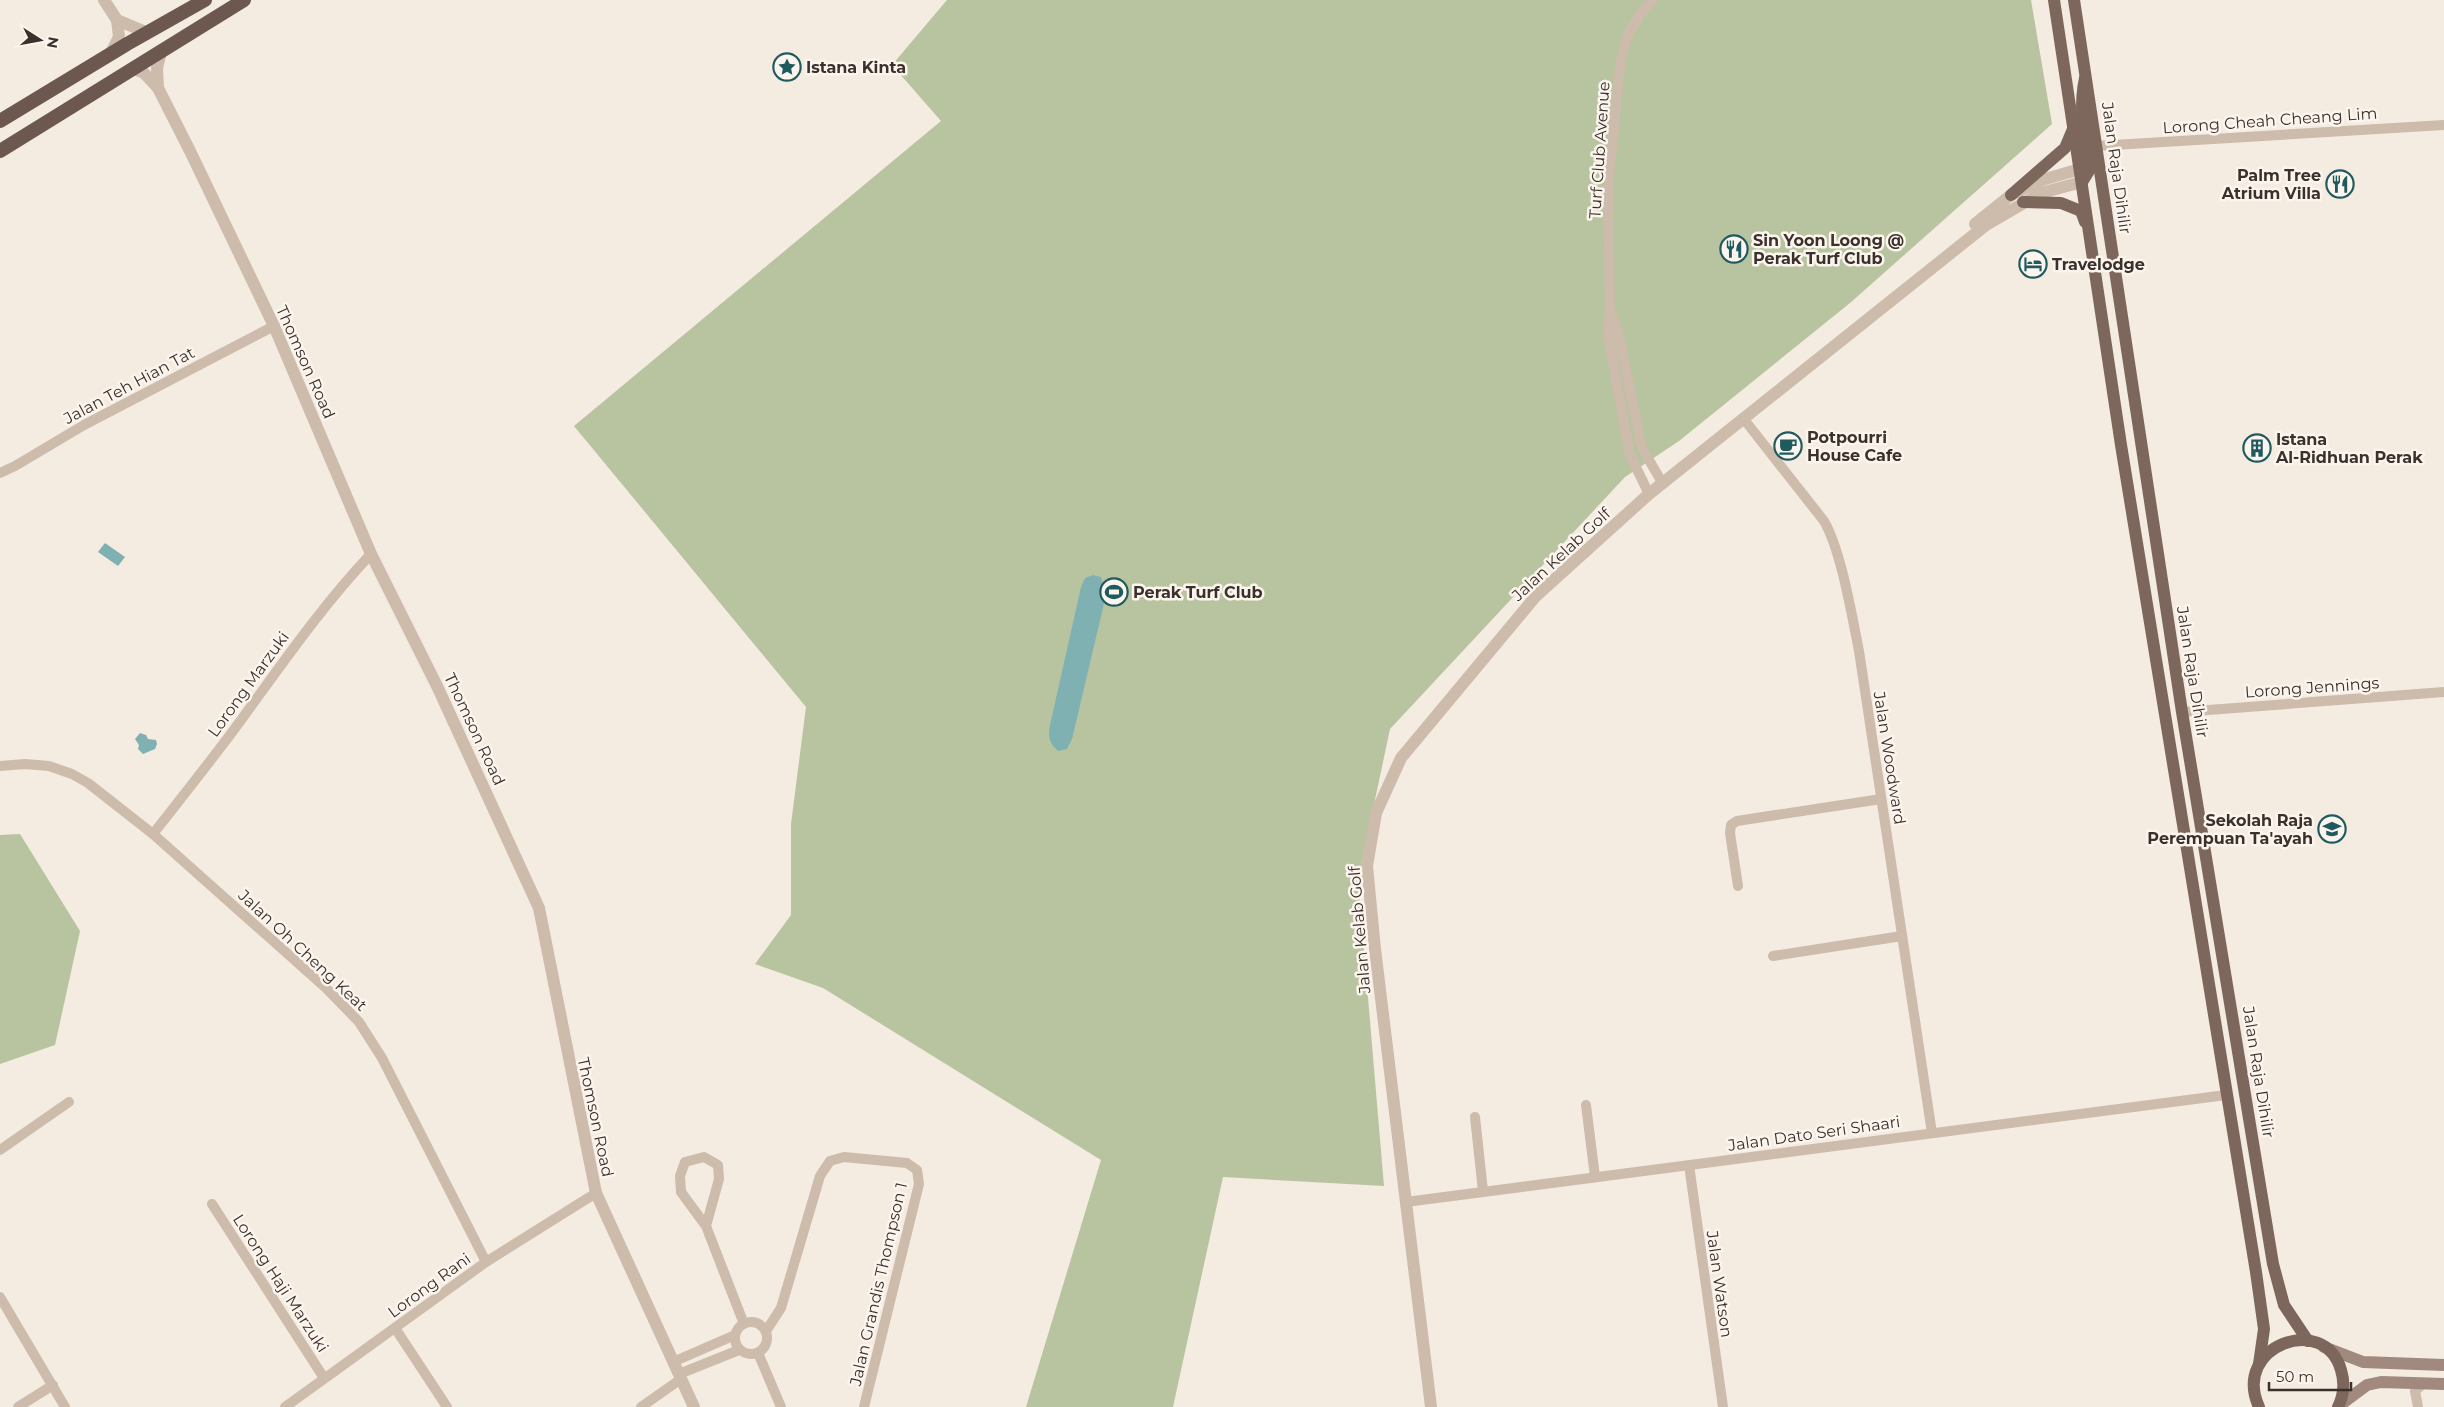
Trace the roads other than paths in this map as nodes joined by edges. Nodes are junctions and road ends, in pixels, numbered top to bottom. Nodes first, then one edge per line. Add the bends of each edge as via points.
1 (104, 0) edge
2 (205, 0) edge
3 (244, 0) edge
4 (1653, 0) edge
5 (2054, 0) edge
6 (2074, 0) edge
7 (117, 20) junction
8 (148, 33) junction
9 (161, 52) junction
10 (111, 53) junction
11 (134, 69) junction
12 (2086, 72) junction
13 (158, 88) junction
14 (0, 122) edge
15 (2444, 125) edge
16 (2073, 128) junction
17 (2097, 146) junction
18 (0, 151) edge
19 (2083, 175) junction
20 (2011, 195) junction
21 (2023, 202) junction
22 (2089, 234) junction
23 (2112, 246) junction
24 (1610, 310) junction
25 (274, 326) junction
26 (1743, 418) junction
27 (0, 473) edge
28 (1663, 484) junction
29 (1650, 494) junction
30 (371, 554) junction
31 (2444, 692) edge
32 (2182, 712) junction
33 (0, 766) edge
34 (1881, 799) junction
35 (153, 834) junction
36 (1738, 886) dead end
37 (1902, 936) junction
38 (1773, 956) dead end
39 (2226, 1095) junction
40 (69, 1102) dead end
41 (1586, 1105) dead end
42 (1475, 1117) dead end
43 (1932, 1133) junction
44 (0, 1150) edge
45 (1689, 1165) junction
46 (1595, 1177) junction
47 (1483, 1192) junction
48 (596, 1193) junction
49 (1406, 1202) junction
50 (212, 1204) dead end
51 (706, 1226) junction
52 (486, 1262) junction
53 (0, 1297) edge
54 (744, 1324) junction
55 (395, 1328) junction
56 (766, 1331) junction
57 (735, 1336) junction
58 (2308, 1341) junction
59 (2324, 1347) junction
60 (739, 1350) junction
61 (758, 1353) junction
62 (673, 1362) junction
63 (2259, 1364) junction
64 (2444, 1365) edge
65 (680, 1376) junction
66 (324, 1378) junction
67 (2402, 1383) junction
68 (2424, 1384) junction
69 (2444, 1384) edge
70 (53, 1385) junction
71 (2339, 1406) edge
72 (18, 1407) edge
73 (65, 1407) edge
74 (285, 1407) edge
75 (446, 1407) edge
76 (641, 1407) edge
77 (694, 1407) edge
78 (781, 1407) edge
79 (864, 1407) edge
80 (1431, 1407) edge
81 (1722, 1407) edge
82 (2259, 1407) edge
83 (2416, 1407) edge

1 - 7 street
2 - 8 highway
3 - 9 highway
4 - 24 street, Turf Club Avenue via 1629,34 1621,57 1608,188
5 - 16 main road
6 - 12 main road, Jalan Raja Dihilir
7 - 8 street
7 - 10 street via 119,37
8 - 10 highway
9 - 11 highway
9 - 13 street, Thomson Road via 157,68
10 - 14 highway
11 - 13 street, Thomson Road via 144,73
11 - 18 highway
12 - 17 main road, Jalan Raja Dihilir
12 - 19 main road via 2080,99 2090,170
13 - 25 street, Thomson Road
15 - 17 street, Lorong Cheah Cheang Lim
16 - 19 main road
16 - 20 main road via 2065,148
17 - 23 main road, Jalan Raja Dihilir
19 - 20 street, Jalan Kelab Golf via 2042,180
19 - 21 street, Jalan Kelab Golf
19 - 22 main road
19 - 23 main road via 2096,188 2103,236
20 - 26 street, Jalan Kelab Golf via 1755,404
21 - 22 main road via 2061,203 2081,211
21 - 26 street, Jalan Kelab Golf via 1986,225 1751,415
22 - 39 main road
23 - 32 main road, Jalan Raja Dihilir
24 - 28 street, Turf Club Avenue via 1618,332 1642,448
24 - 29 street, Turf Club Avenue via 1608,335 1630,455
25 - 27 street, Jalan Teh Hian Tat via 84,425
25 - 30 street, Thomson Road
26 - 28 street, Jalan Kelab Golf
26 - 34 street, Jalan Woodward via 1830,532 1857,641
28 - 29 street, Jalan Kelab Golf
29 - 49 street, Jalan Kelab Golf via 1536,596 1401,758 1376,812 1367,866
30 - 35 street, Lorong Marzuki via 302,636
30 - 48 street, Thomson Road via 437,686 538,908
31 - 32 street, Lorong Jennings
32 - 58 main road, Jalan Raja Dihilir via 2274,1264 2284,1305
33 - 35 street, Jalan Oh Cheng Keat via 49,766 72,774
34 - 36 street via 1732,825 1730,833
34 - 37 street, Jalan Woodward
35 - 52 street, Jalan Oh Cheng Keat via 326,988 359,1022 382,1058
37 - 38 street
37 - 43 street, Jalan Woodward
39 - 43 street, Jalan Dato Seri Shaari
39 - 63 main road via 2264,1329
40 - 44 street
41 - 46 street
42 - 47 street
43 - 45 street, Jalan Dato Seri Shaari
45 - 46 street, Jalan Dato Seri Shaari
45 - 81 street, Jalan Watson
46 - 47 street, Jalan Dato Seri Shaari
47 - 49 street, Jalan Dato Seri Shaari
48 - 52 street, Lorong Rani
48 - 62 street, Thomson Road
49 - 80 street, Jalan Kelab Golf
50 - 66 street, Lorong Haji Marzuki
51 - 51 street via 681,1192 680,1176 685,1162 704,1157 718,1165 720,1179
51 - 54 street
52 - 55 street, Lorong Rani
53 - 70 street
54 - 56 street via 754,1322
54 - 57 street
55 - 66 street, Lorong Rani
55 - 75 street
56 - 61 street via 767,1341
56 - 79 street, Jalan Grandis Thompson 1 via 781,1308 820,1176 830,1161 844,1157 907,1163 917,1170 919,1184
57 - 60 street
57 - 62 street
58 - 59 main road
58 - 63 main road via 2280,1344
59 - 64 main road via 2363,1362
59 - 71 main road via 2334,1356 2344,1379
60 - 61 street via 748,1354
60 - 65 street
61 - 78 street
62 - 65 street, Thomson Road
63 - 82 main road via 2253,1389
65 - 76 street
65 - 77 street, Thomson Road
66 - 74 street, Lorong Rani
67 - 68 main road
67 - 71 main road via 2368,1385
67 - 83 street
68 - 69 main road
68 - 83 street via 2415,1391
70 - 72 street
70 - 73 street

